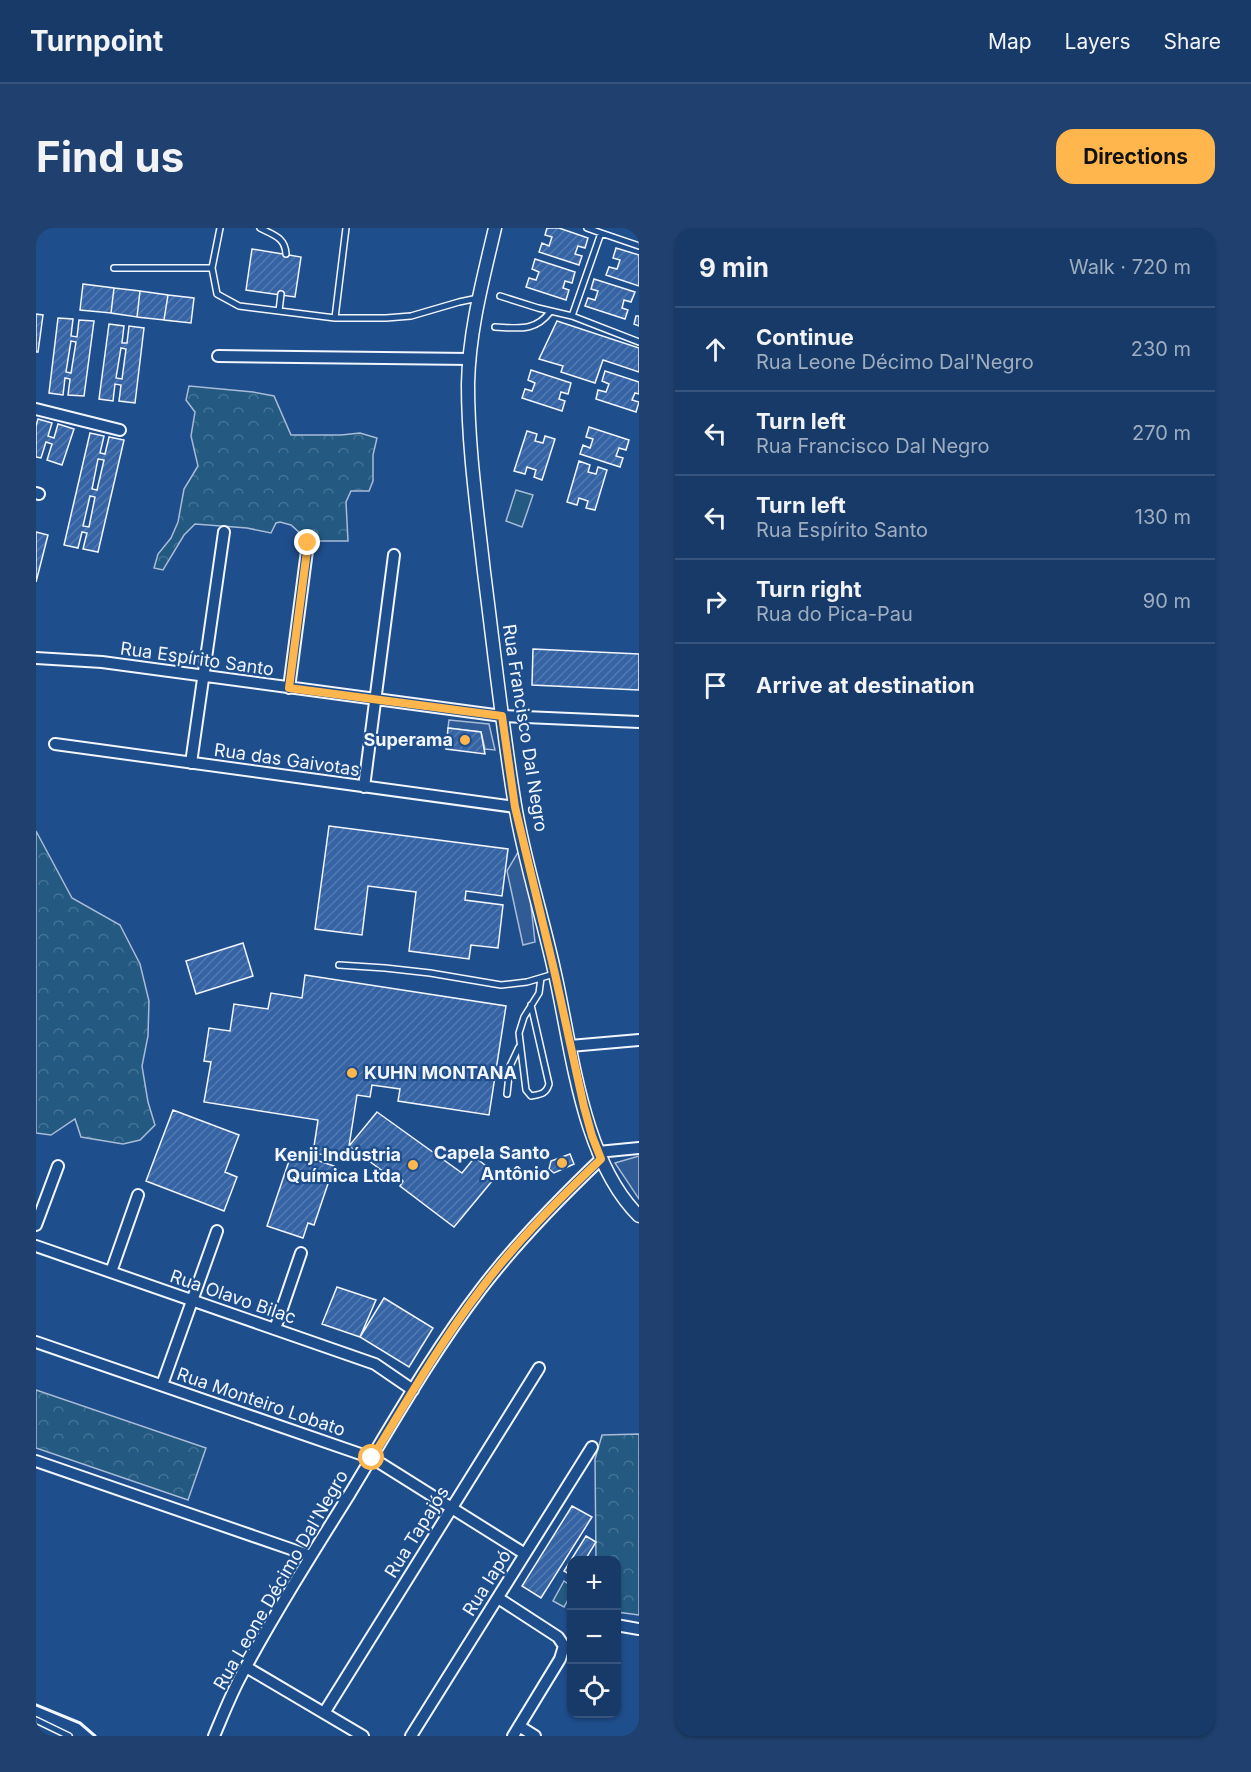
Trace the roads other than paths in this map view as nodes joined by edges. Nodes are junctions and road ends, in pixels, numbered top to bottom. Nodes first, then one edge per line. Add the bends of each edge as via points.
1 (220, 228) edge
2 (260, 228) edge
3 (346, 228) edge
4 (495, 228) edge
5 (587, 228) edge
6 (601, 233) junction
7 (639, 246) edge
8 (286, 254) dead end
9 (114, 268) dead end
10 (212, 268) junction
11 (281, 294) dead end
12 (500, 296) dead end
13 (478, 298) junction
14 (279, 311) junction
15 (550, 312) junction
16 (572, 316) junction
17 (334, 318) junction
18 (495, 327) dead end
19 (639, 342) edge
20 (218, 356) dead end
21 (470, 359) junction
22 (36, 409) edge
23 (120, 430) dead end
24 (224, 532) dead end
25 (308, 543) dead end
26 (394, 555) dead end
27 (36, 658) edge
28 (203, 676) junction
29 (289, 688) junction
30 (375, 700) junction
31 (502, 716) junction
32 (639, 722) edge
33 (55, 744) dead end
34 (191, 763) junction
35 (364, 787) junction
36 (515, 807) junction
37 (339, 965) dead end
38 (555, 974) junction
39 (541, 978) junction
40 (531, 1005) junction
41 (639, 1040) edge
42 (520, 1046) junction
43 (570, 1046) junction
44 (507, 1094) dead end
45 (639, 1148) edge
46 (600, 1156) junction
47 (58, 1166) dead end
48 (138, 1195) dead end
49 (639, 1216) edge
50 (36, 1225) edge
51 (217, 1231) dead end
52 (36, 1246) edge
53 (301, 1253) dead end
54 (111, 1272) junction
55 (192, 1300) junction
56 (274, 1329) junction
57 (36, 1342) edge
58 (539, 1368) dead end
59 (162, 1385) junction
60 (413, 1390) junction
61 (592, 1447) dead end
62 (372, 1458) junction
63 (36, 1461) edge
64 (452, 1508) junction
65 (525, 1554) junction
66 (311, 1556) junction
67 (498, 1598) junction
68 (621, 1626) edge
69 (639, 1629) edge
70 (246, 1667) junction
71 (324, 1713) junction
72 (36, 1720) edge
73 (516, 1731) edge
74 (69, 1736) edge
75 (214, 1736) edge
76 (363, 1736) edge
77 (411, 1736) edge
78 (534, 1736) edge

1 - 10 lane
2 - 8 lane via 282,240
3 - 17 lane
4 - 13 street, Rua Francisco Dal Negro
5 - 6 lane
6 - 7 lane
6 - 16 lane
9 - 10 lane
10 - 14 lane via 217,294 229,302
11 - 14 lane
12 - 15 lane
13 - 17 lane via 411,316
13 - 21 street, Rua Francisco Dal Negro
14 - 17 lane
15 - 16 lane
15 - 18 lane via 536,325
16 - 19 lane
20 - 21 street
21 - 31 street, Rua Francisco Dal Negro via 470,438
22 - 23 street
24 - 28 street
25 - 29 street
26 - 30 street
27 - 28 street, Rua Espírito Santo via 102,662
28 - 29 street, Rua Espírito Santo
28 - 34 street
29 - 30 street, Rua Espírito Santo
30 - 31 street, Rua Espírito Santo
30 - 35 street
31 - 32 street, Rua Espírito Santo
31 - 36 street, Rua Francisco Dal Negro
33 - 34 street, Rua das Gaivotas
34 - 35 street, Rua das Gaivotas
35 - 36 street, Rua das Gaivotas
36 - 38 street, Rua Francisco Dal Negro
37 - 39 lane via 430,973 501,985
38 - 39 lane
38 - 43 street, Rua Francisco Dal Negro
39 - 40 lane via 539,993
40 - 42 lane via 519,1033
40 - 42 lane via 549,1084 542,1094 531,1096 526,1090
41 - 43 street
42 - 44 lane via 510,1066
43 - 46 street, Rua Francisco Dal Negro
45 - 46 street
46 - 49 street, Rua Francisco Dal Negro via 624,1199
46 - 60 street, Rua Leone Décimo Dal'Negro via 515,1246 465,1310
47 - 50 street
48 - 54 street
51 - 55 street
52 - 54 street, Rua Olavo Bilac
53 - 56 street
54 - 55 street, Rua Olavo Bilac
55 - 56 street, Rua Olavo Bilac
55 - 59 street
56 - 60 street, Rua Olavo Bilac via 375,1364
57 - 59 street, Rua Monteiro Lobato
58 - 64 street, Rua Tapajós
59 - 62 street, Rua Monteiro Lobato
60 - 62 street, Rua Leone Décimo Dal'Negro
61 - 65 street, Rua Iapó
62 - 64 street, Rua Monteiro Lobato
62 - 66 street, Rua Leone Décimo Dal'Negro
63 - 66 street
64 - 65 street, Rua Monteiro Lobato
64 - 71 street, Rua Tapajós
65 - 67 street, Rua Iapó
66 - 70 street, Rua Leone Décimo Dal'Negro
67 - 73 street via 558,1637 564,1647
67 - 77 street, Rua Iapó
68 - 69 street
70 - 71 street
70 - 75 street, Rua Leone Décimo Dal'Negro
71 - 76 street
72 - 74 lane
73 - 78 street

